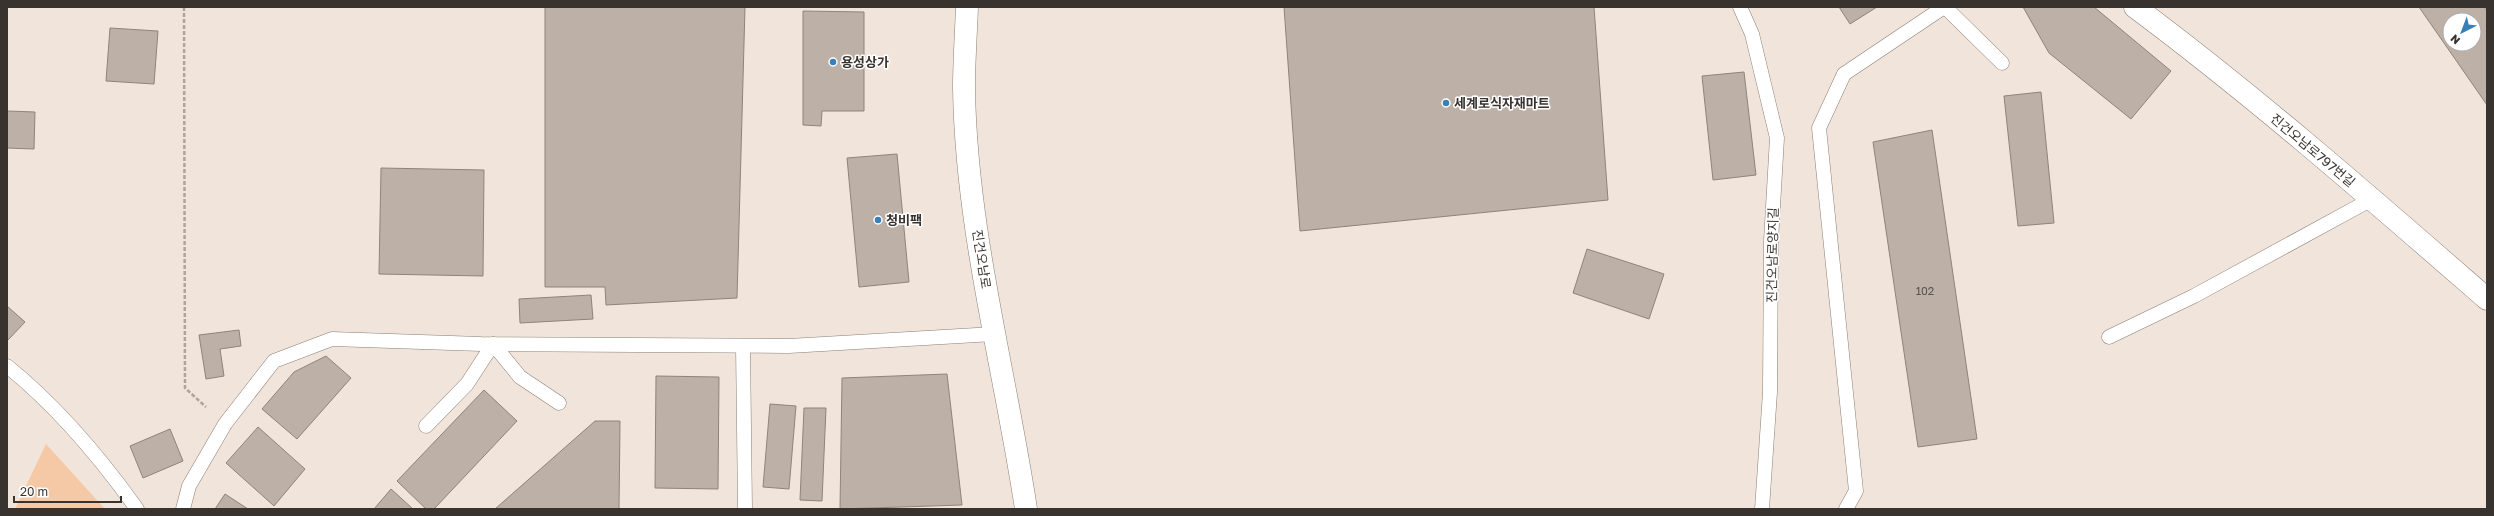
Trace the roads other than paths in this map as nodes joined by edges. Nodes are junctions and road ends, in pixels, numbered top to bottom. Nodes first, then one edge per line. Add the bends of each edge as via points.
1 (968, 7) edge
2 (1740, 7) edge
3 (1944, 7) edge
4 (2135, 7) edge
5 (2002, 64) dead end
6 (2372, 199) junction
7 (2487, 299) edge
8 (994, 334) junction
9 (2109, 338) dead end
10 (493, 344) junction
11 (743, 346) junction
12 (7, 366) edge
13 (559, 403) dead end
14 (426, 426) dead end
15 (137, 509) edge
16 (183, 509) edge
17 (745, 509) edge
18 (1026, 509) edge
19 (1762, 509) edge
20 (1846, 509) edge

1 - 8 main road, 진건오남로 via 964,88 971,179
2 - 19 lane, 진건오남로양지길 via 1752,34 1777,138 1771,241 1770,392
3 - 5 lane
3 - 20 lane via 1844,74 1819,128 1856,491
4 - 6 main road, 진건오남로797번길 via 2182,42
6 - 7 main road, 진건오남로797번길
6 - 9 lane via 2194,296
8 - 11 lane via 789,346
8 - 18 main road, 진건오남로 via 1015,437
10 - 11 lane
10 - 13 lane via 520,377
10 - 14 lane via 467,384
10 - 16 lane via 332,339 274,361 225,424 189,486
11 - 17 lane
12 - 15 lane via 42,394 107,467

